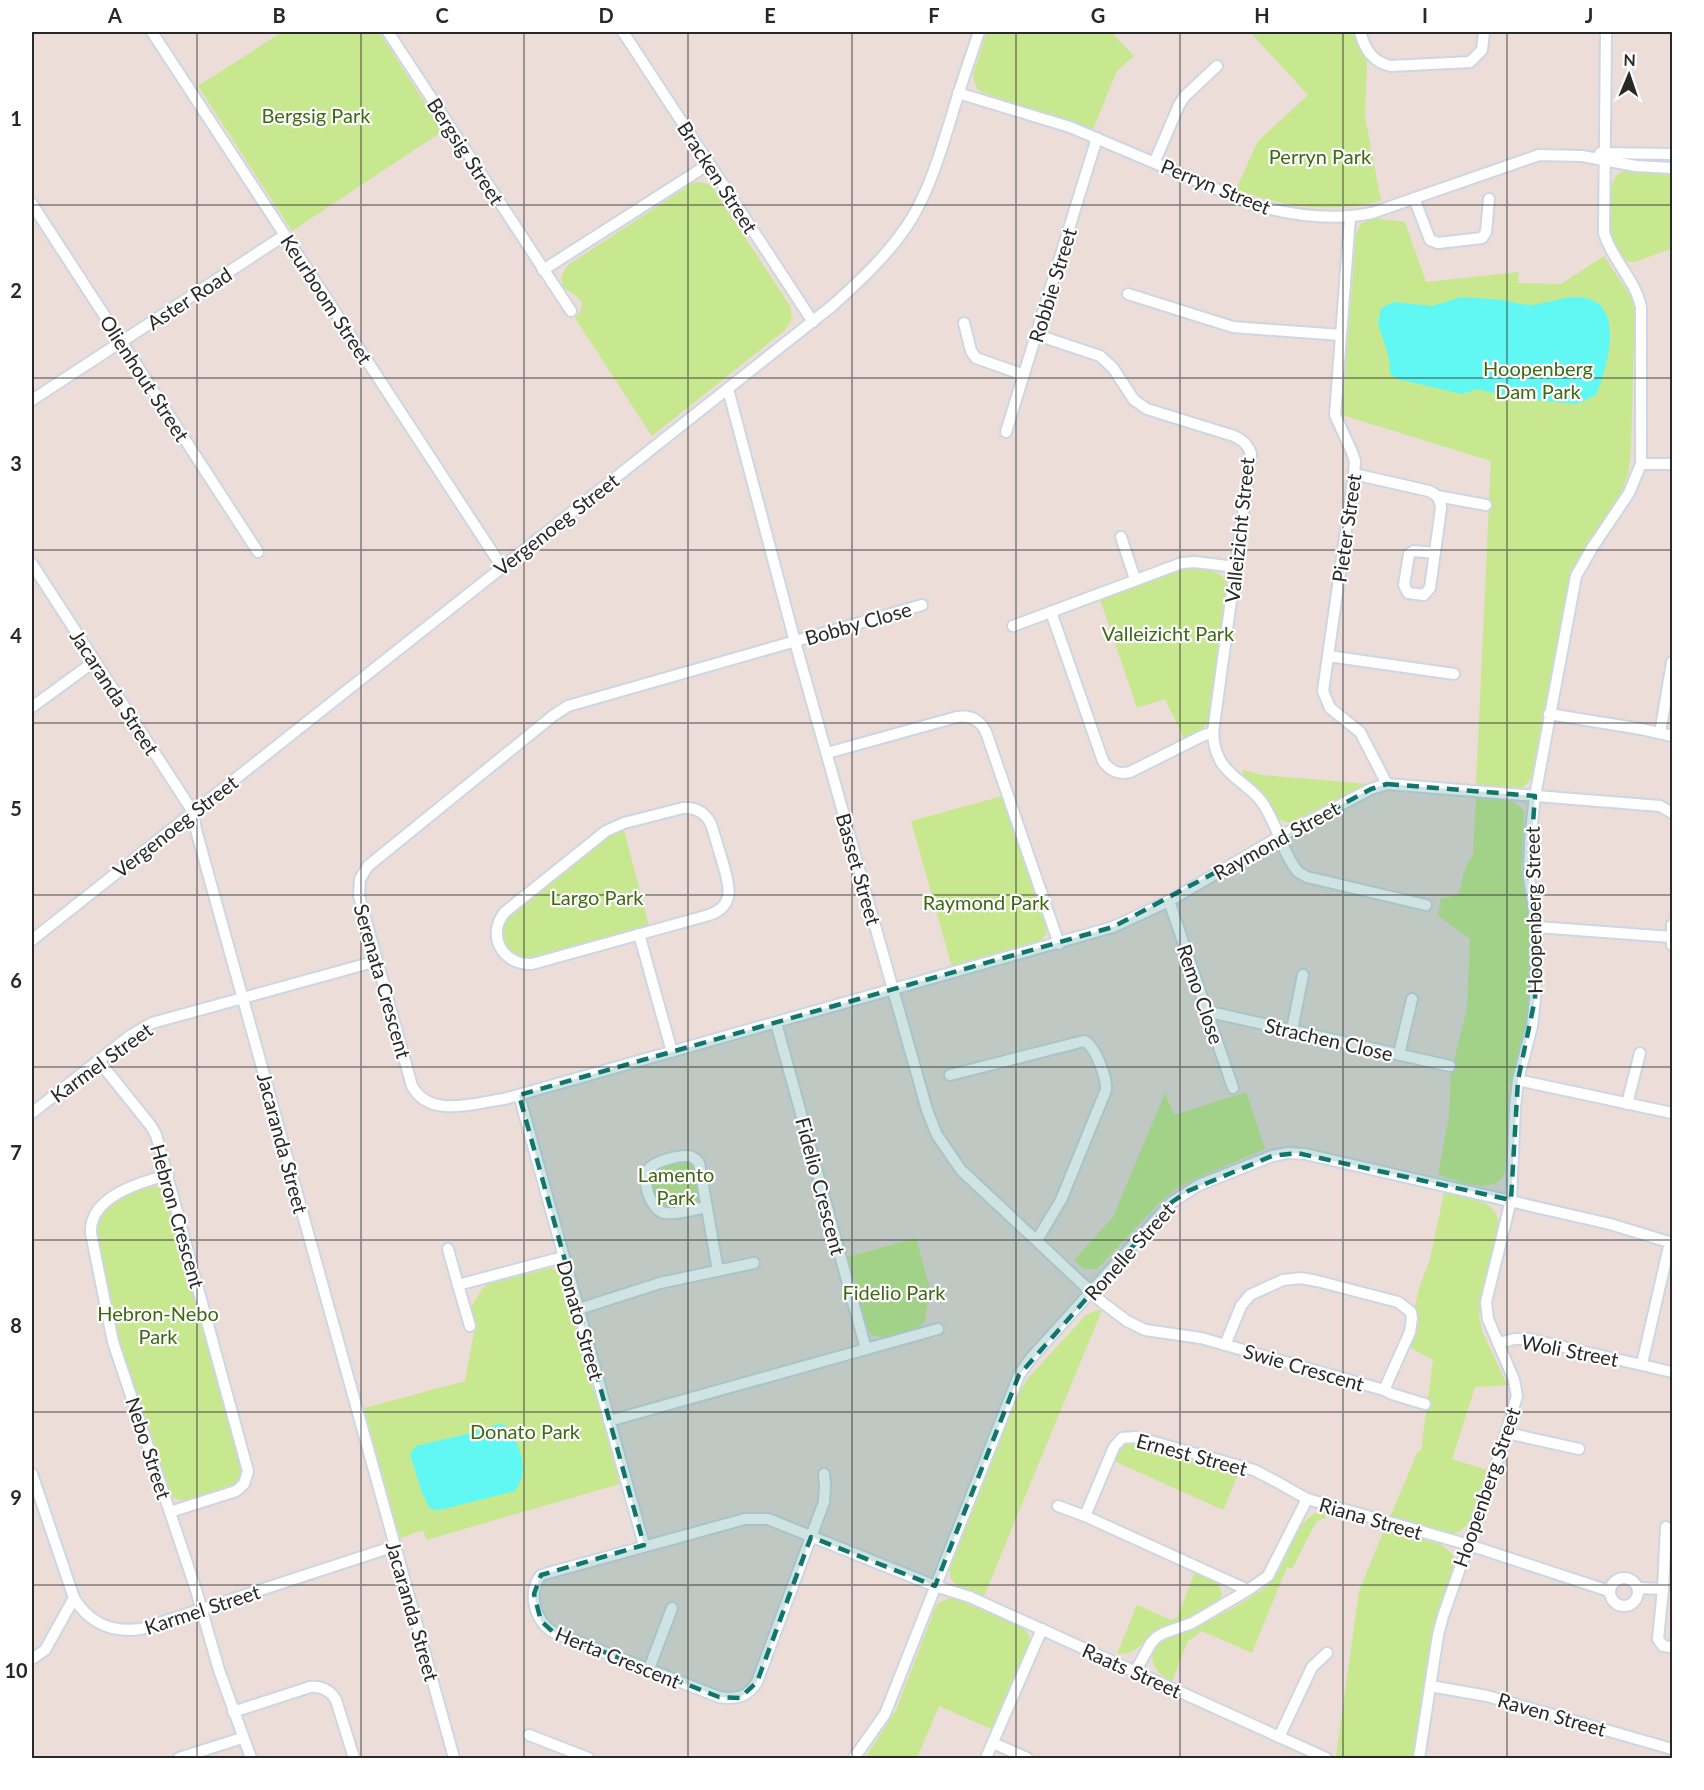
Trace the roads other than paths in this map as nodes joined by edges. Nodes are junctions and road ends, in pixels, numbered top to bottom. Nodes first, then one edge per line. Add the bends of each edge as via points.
1 (152, 32) edge
2 (388, 32) edge
3 (623, 32) edge
4 (979, 32) edge
5 (1360, 32) edge
6 (1484, 32) edge
7 (1606, 32) edge
8 (1217, 66) dead end
9 (958, 93) junction
10 (1098, 138) junction
11 (1672, 154) edge
12 (1605, 157) junction
13 (1155, 161) junction
14 (709, 164) junction
15 (1672, 168) edge
16 (1414, 198) junction
17 (1489, 199) dead end
18 (32, 204) edge
19 (1350, 217) junction
20 (285, 235) junction
21 (543, 270) junction
22 (1128, 294) dead end
23 (571, 311) dead end
24 (813, 322) junction
25 (964, 323) dead end
26 (1037, 334) junction
27 (1341, 335) junction
28 (121, 342) junction
29 (1024, 375) junction
30 (728, 389) junction
31 (32, 400) edge
32 (1006, 432) dead end
33 (1641, 464) junction
34 (1672, 464) edge
35 (1354, 474) junction
36 (1437, 496) junction
37 (1486, 505) dead end
38 (1122, 537) dead end
39 (258, 552) dead end
40 (1435, 553) dead end
41 (32, 564) edge
42 (502, 567) junction
43 (1236, 567) junction
44 (1135, 579) junction
45 (921, 605) dead end
46 (1051, 612) junction
47 (1013, 626) dead end
48 (795, 642) junction
49 (1328, 656) junction
50 (95, 661) junction
51 (1672, 662) edge
52 (1454, 674) dead end
53 (32, 707) edge
54 (1549, 714) junction
55 (1213, 733) junction
56 (1660, 733) junction
57 (1672, 736) edge
58 (827, 753) junction
59 (1388, 784) junction
60 (1535, 796) junction
61 (194, 812) junction
62 (1672, 813) edge
63 (1279, 837) junction
64 (1168, 901) junction
65 (1426, 905) dead end
66 (1672, 926) edge
67 (1537, 927) junction
68 (639, 934) junction
69 (32, 940) edge
70 (1672, 941) edge
71 (1059, 944) junction
72 (377, 961) junction
73 (1303, 975) dead end
74 (894, 991) junction
75 (243, 997) junction
76 (1412, 999) dead end
77 (1208, 1013) junction
78 (776, 1023) junction
79 (1292, 1030) junction
80 (672, 1052) junction
81 (1640, 1053) dead end
82 (1399, 1054) junction
83 (98, 1060) junction
84 (1450, 1066) dead end
85 (950, 1075) dead end
86 (1518, 1080) junction
87 (1233, 1088) dead end
88 (519, 1095) junction
89 (1627, 1104) junction
90 (32, 1113) edge
91 (1672, 1113) edge
92 (168, 1175) junction
93 (1511, 1200) junction
94 (707, 1207) junction
95 (1037, 1240) junction
96 (1672, 1242) edge
97 (448, 1249) dead end
98 (563, 1257) junction
99 (753, 1263) dead end
100 (718, 1271) junction
101 (458, 1285) junction
102 (1093, 1291) junction
103 (579, 1309) junction
104 (470, 1326) dead end
105 (938, 1329) dead end
106 (1498, 1343) junction
107 (1225, 1345) junction
108 (866, 1349) junction
109 (1642, 1364) junction
110 (1672, 1372) edge
111 (1384, 1390) junction
112 (1425, 1404) dead end
113 (609, 1421) junction
114 (1507, 1433) junction
115 (1578, 1449) dead end
116 (32, 1474) edge
117 (824, 1474) dead end
118 (1307, 1499) junction
119 (1059, 1506) dead end
120 (170, 1512) junction
121 (1085, 1516) junction
122 (1666, 1527) dead end
123 (811, 1537) junction
124 (644, 1545) junction
125 (1467, 1545) junction
126 (395, 1546) junction
127 (935, 1586) junction
128 (1638, 1588) junction
129 (1663, 1589) junction
130 (1248, 1590) junction
131 (1610, 1591) junction
132 (74, 1598) junction
133 (672, 1608) dead end
134 (200, 1610) junction
135 (1042, 1629) junction
136 (1672, 1647) edge
137 (1327, 1653) dead end
138 (32, 1659) edge
139 (649, 1669) junction
140 (1135, 1672) junction
141 (1430, 1686) junction
142 (233, 1712) junction
143 (529, 1735) dead end
144 (1279, 1737) junction
145 (242, 1738) junction
146 (993, 1743) junction
147 (1672, 1749) edge
148 (179, 1758) edge
149 (251, 1758) edge
150 (354, 1758) edge
151 (454, 1758) edge
152 (588, 1758) edge
153 (854, 1758) edge
154 (986, 1758) edge
155 (1027, 1758) edge
156 (1326, 1758) edge
157 (1419, 1758) edge

1 - 20 street, Keurboom Street
2 - 21 street, Bergsig Street
3 - 14 street, Bracken Street
4 - 9 street, Vergenoeg Street
5 - 6 street via 1369,54 1391,66 1470,62 1482,50
7 - 12 street, Hoopenberg Street
8 - 13 street via 1179,105
9 - 10 street, Perryn Street
9 - 24 street, Vergenoeg Street via 932,178 912,218 874,267
10 - 13 street, Perryn Street
10 - 26 street, Robbie Street
11 - 12 street, Perryn Street
12 - 15 street, Perryn Street via 1636,166
12 - 16 street, Perryn Street via 1539,155
12 - 33 street, Hoopenberg Street via 1605,233 1641,307
13 - 19 street, Perryn Street via 1270,210
14 - 21 street
14 - 24 street, Bracken Street
16 - 17 street via 1431,240 1438,243 1482,238
16 - 19 street, Perryn Street
18 - 28 street, Olienhout Street
19 - 27 street, Pieter Street
20 - 28 street, Aster Road
20 - 42 street, Keurboom Street
21 - 23 street, Bergsig Street
22 - 27 street via 1233,327
24 - 30 street, Vergenoeg Street
25 - 29 street via 976,358
26 - 29 street, Robbie Street
26 - 43 street, Valleizicht Street via 1100,356 1134,400 1147,409 1245,443 1251,454
27 - 35 street, Pieter Street via 1335,415 1352,452
28 - 31 street, Aster Road
28 - 39 street, Olienhout Street
29 - 32 street, Robbie Street
30 - 42 street, Vergenoeg Street
30 - 48 street, Basset Street
33 - 34 street
33 - 54 street, Hoopenberg Street via 1629,493 1576,576
35 - 36 street
35 - 49 street, Pieter Street
36 - 37 street
36 - 40 street via 1441,508
38 - 44 street
41 - 50 street, Jacaranda Street
42 - 61 street, Vergenoeg Street
43 - 44 street via 1182,562
43 - 55 street, Valleizicht Street
44 - 46 street
45 - 48 street, Bobby Close
46 - 47 street
46 - 55 street via 1103,761 1111,770 1130,772
48 - 58 street, Basset Street
48 - 72 street, Serenata Crescent via 584,700 554,715 363,872 359,896
49 - 52 street
49 - 59 street, Pieter Street via 1323,691 1326,700 1330,708 1360,732
50 - 53 street
50 - 61 street, Jacaranda Street
51 - 56 street
54 - 56 street
54 - 60 street, Hoopenberg Street
55 - 63 street, Valleizicht Street via 1222,763 1260,800
56 - 57 street
58 - 71 street via 957,717 980,723
58 - 74 street, Basset Street
59 - 60 street, Raymond Street
59 - 63 street, Raymond Street
60 - 62 street, Raymond Street via 1660,806
60 - 67 street, Hoopenberg Street via 1529,878
61 - 69 street, Vergenoeg Street
61 - 75 street, Jacaranda Street
63 - 64 street, Raymond Street
63 - 65 street, Valleizicht Street via 1294,868 1302,874
64 - 71 street, Raymond Street via 1113,927
64 - 77 street, Remo Close
66 - 70 street
67 - 70 street
67 - 86 street, Hoopenberg Street via 1532,1026
68 - 68 street via 531,964 518,963 506,956 496,934 505,912 606,831 683,808 698,809 711,824 729,887 727,899 715,913
68 - 80 street
71 - 74 street, Raymond Street
72 - 75 street, Karmel Street
72 - 88 street, Serenata Crescent via 412,1086 421,1098 446,1107
73 - 79 street
74 - 78 street, Serenata Crescent
74 - 95 street, Basset Street via 927,1110 940,1141 961,1170
75 - 83 street, Karmel Street via 152,1023
75 - 126 street, Jacaranda Street
76 - 82 street
77 - 79 street, Strachen Close
77 - 87 street, Remo Close
78 - 80 street, Serenata Crescent
78 - 108 street, Fidelio Crescent
79 - 82 street, Strachen Close
80 - 88 street, Serenata Crescent
81 - 89 street
82 - 84 street, Strachen Close
83 - 90 street, Karmel Street
83 - 92 street, Hebron Crescent via 154,1131
85 - 95 street via 1084,1041 1090,1044 1106,1090 1062,1200
86 - 89 street
86 - 93 street, Hoopenberg Street
88 - 98 street, Donato Street
89 - 91 street
92 - 120 street, Nebo Street via 129,1186 97,1211 91,1228 113,1342
92 - 120 street, Hebron Crescent via 248,1471 244,1484 236,1491
93 - 96 street, Ronelle Street
93 - 102 street, Ronelle Street via 1305,1154 1280,1154 1179,1196
93 - 106 street, Hoopenberg Street via 1486,1302
94 - 94 street via 669,1214 658,1211 646,1181 648,1170 654,1164 685,1156 696,1159 702,1167
94 - 100 street
95 - 102 street, Basset Street
96 - 109 street, Woli Street
97 - 101 street
98 - 101 street
98 - 103 street, Donato Street
99 - 100 street
100 - 103 street via 660,1283
101 - 104 street
102 - 107 street, Swie Crescent via 1135,1326
102 - 127 street, Ronelle Street via 1019,1375
103 - 113 street, Donato Street
105 - 108 street
106 - 109 street, Woli Street via 1529,1339
106 - 114 street, Hoopenberg Street via 1517,1390
107 - 111 street, Swie Crescent
107 - 111 street, Swie Crescent via 1241,1306 1250,1295 1283,1280 1317,1281 1398,1302 1411,1312 1412,1325
108 - 113 street
109 - 110 street, Woli Street
111 - 112 street, Swie Crescent
113 - 124 street, Donato Street
114 - 115 street
114 - 125 street, Hoopenberg Street
116 - 132 street, Karmel Street
117 - 123 street via 825,1496
118 - 121 street, Ernest Street via 1254,1470 1132,1436 1122,1438 1114,1447
118 - 125 street, Riana Street
118 - 130 street, Riana Street via 1273,1570
119 - 121 street
120 - 134 street, Nebo Street
121 - 130 street
122 - 129 street
123 - 124 street, Herta Crescent via 768,1519 752,1517
123 - 127 street, Herta Crescent
123 - 139 street, Herta Crescent via 753,1689 729,1699
124 - 139 street, Herta Crescent via 541,1575 534,1594 546,1628
125 - 131 street, Riana Street
125 - 141 street, Hoopenberg Street via 1438,1635
126 - 134 street, Karmel Street
126 - 151 street, Jacaranda Street
127 - 135 street, Raats Street
127 - 153 street, Ronelle Street via 885,1714
128 - 129 street
128 - 131 street via 1632,1580 1622,1578 1614,1582
128 - 131 street via 1638,1598 1626,1606 1616,1604
129 - 136 street via 1658,1639 1663,1646
130 - 140 street, Riana Street via 1192,1623 1157,1637
132 - 134 street, Karmel Street via 94,1621 122,1630 141,1629
132 - 138 street via 45,1650
133 - 139 street
134 - 142 street, Nebo Street
135 - 140 street, Raats Street
135 - 146 street
137 - 144 street via 1311,1667
140 - 144 street, Raats Street
141 - 147 street, Raven Street via 1487,1696
141 - 157 street, Hoopenberg Street
142 - 145 street, Nebo Street
142 - 150 street via 310,1688 322,1688 336,1700
143 - 152 street
144 - 156 street, Raats Street
145 - 148 street
145 - 149 street, Nebo Street
146 - 154 street
146 - 155 street

